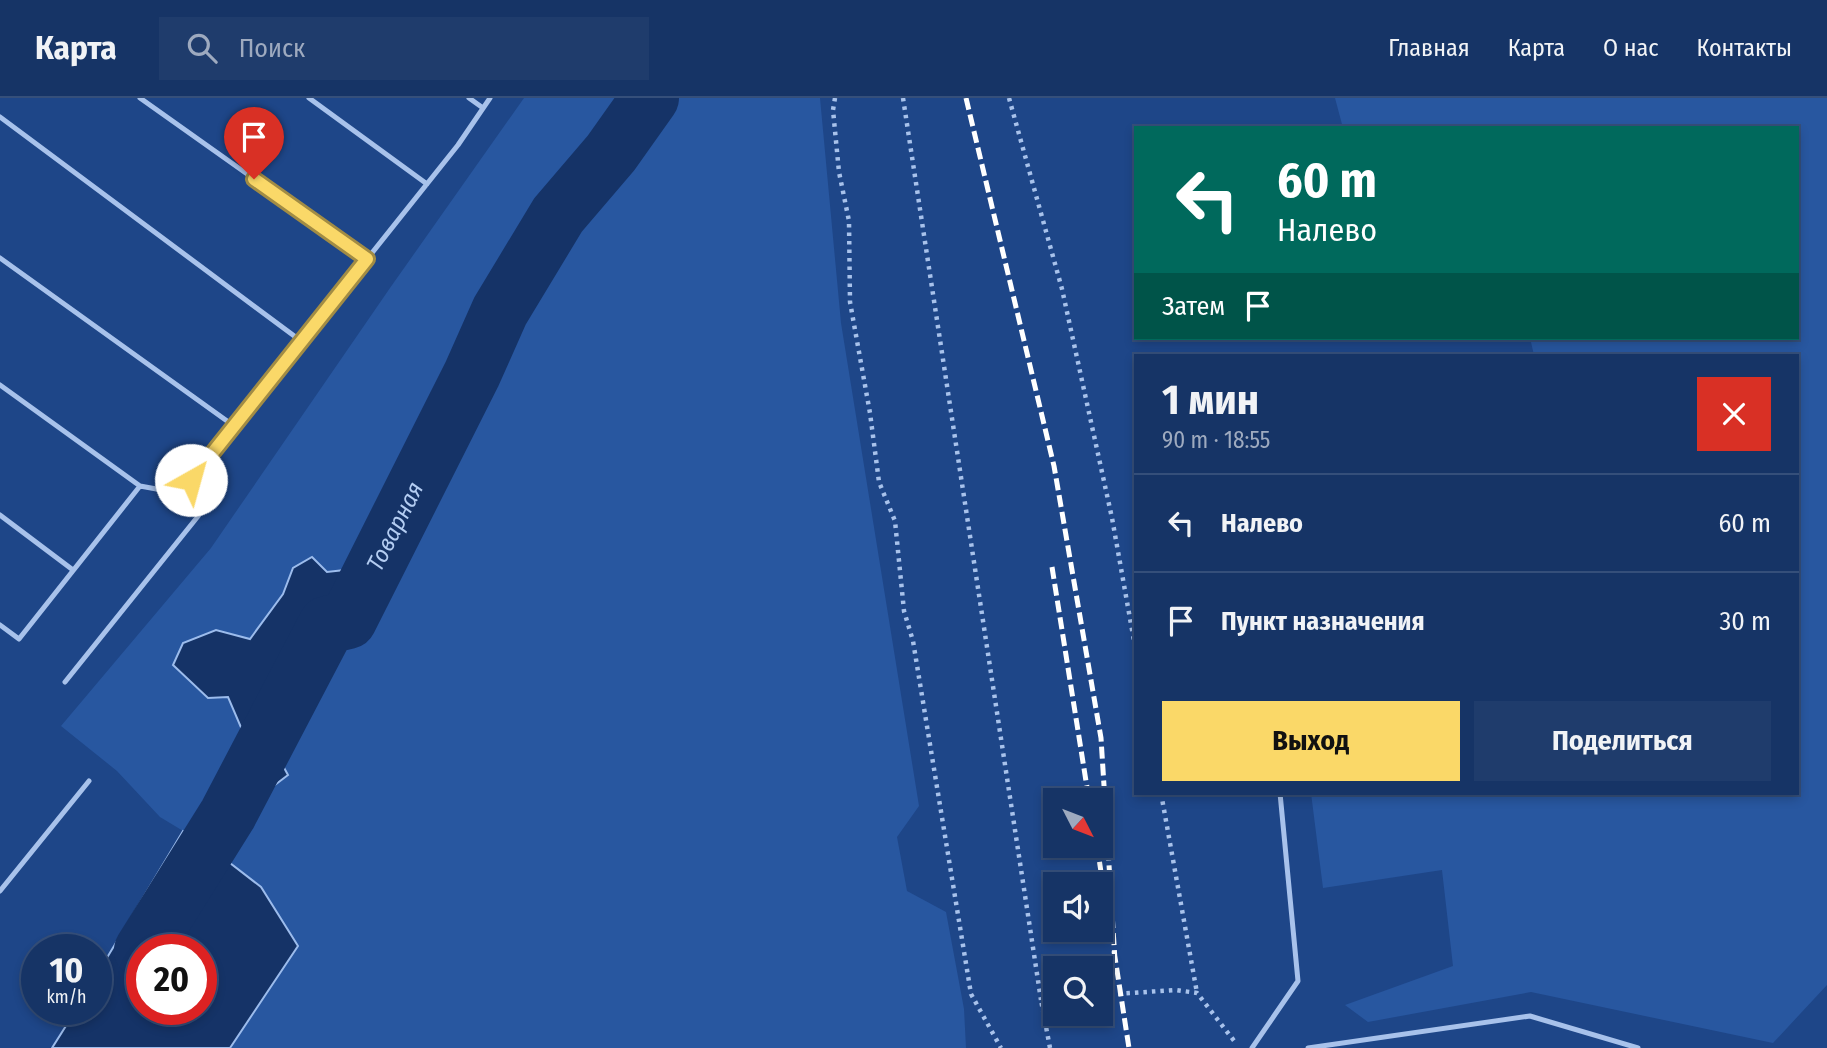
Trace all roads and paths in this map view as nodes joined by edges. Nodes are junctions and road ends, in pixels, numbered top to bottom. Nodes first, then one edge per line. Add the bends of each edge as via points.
1 (140, 98) edge
2 (309, 98) edge
3 (469, 98) edge
4 (490, 98) edge
5 (835, 98) edge
6 (902, 98) edge
7 (1009, 98) edge
8 (483, 108) junction
9 (0, 117) edge
10 (427, 184) junction
11 (0, 258) edge
12 (367, 259) junction
13 (301, 341) junction
14 (0, 385) edge
15 (234, 426) junction
16 (139, 485) junction
17 (173, 492) junction
18 (0, 515) edge
19 (73, 570) junction
20 (0, 625) edge
21 (1134, 641) edge
22 (65, 682) dead end
23 (89, 781) dead end
24 (1161, 795) edge
25 (1280, 795) edge
26 (0, 891) edge
27 (1197, 993) junction
28 (1113, 994) edge
29 (1041, 1000) joint
30 (1001, 1048) edge
31 (1050, 1048) edge
32 (1240, 1048) edge
33 (1252, 1048) edge
34 (1308, 1048) edge
35 (1638, 1048) edge

1 - 12 lane
2 - 10 lane
3 - 8 lane
4 - 8 lane
5 - 30 path via 838,159 849,221 850,302 879,482 895,521 904,611 914,640 971,994
6 - 29 path
7 - 21 path via 1062,289
8 - 10 lane
9 - 13 lane
10 - 12 lane
11 - 15 lane
12 - 13 lane
13 - 15 lane
14 - 16 lane
15 - 17 lane via 191,480
16 - 17 lane
16 - 19 lane
17 - 22 lane via 199,516
18 - 19 lane
19 - 20 lane via 19,639
23 - 26 lane
24 - 27 path
25 - 33 lane via 1298,981
27 - 28 path via 1176,989
27 - 32 path
29 - 31 path
34 - 35 lane via 1531,1016

